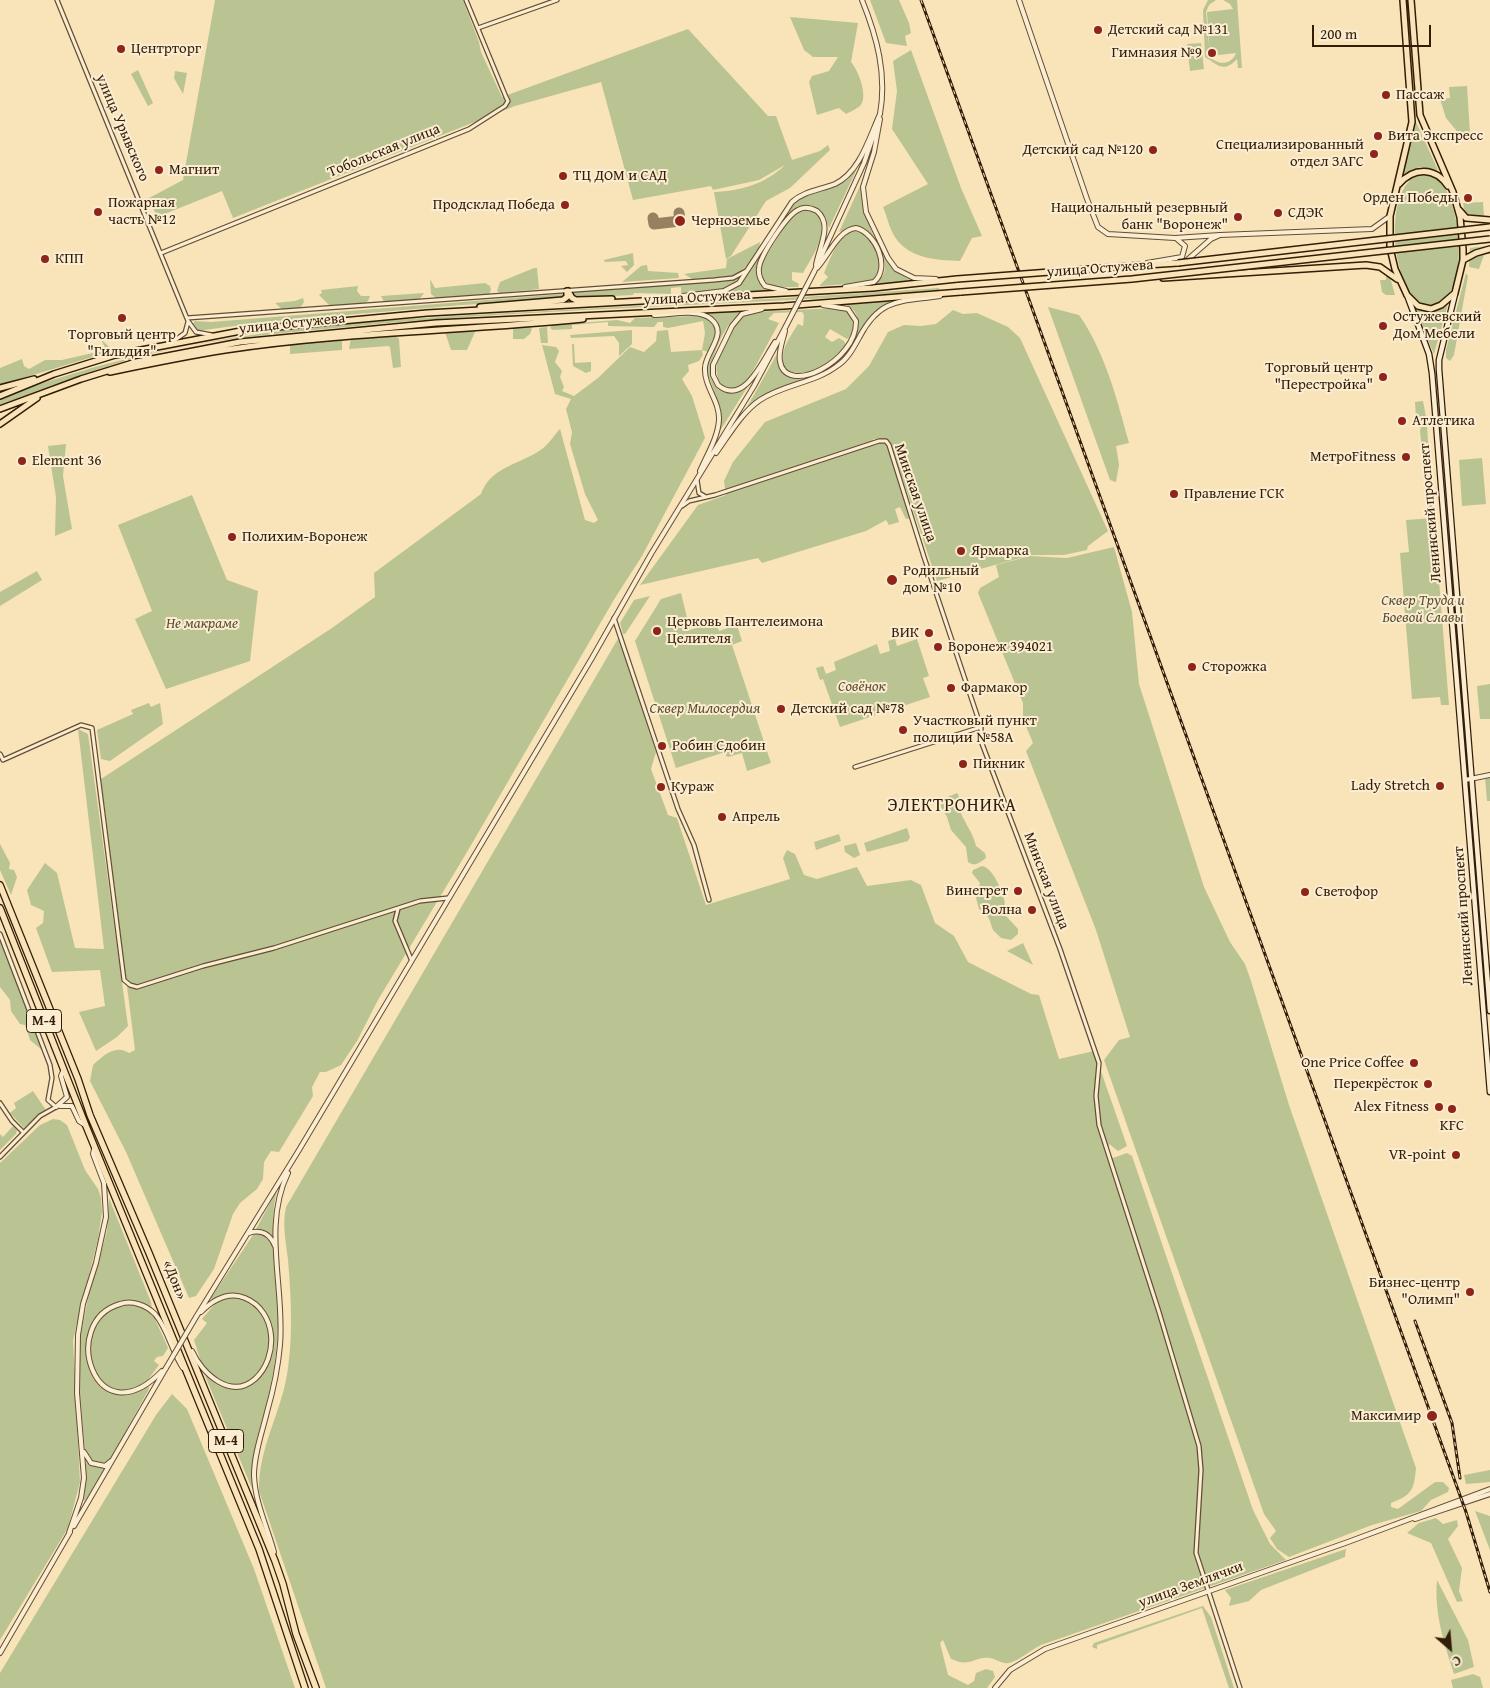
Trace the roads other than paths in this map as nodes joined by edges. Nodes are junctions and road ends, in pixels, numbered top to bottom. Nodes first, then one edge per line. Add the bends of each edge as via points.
1 (56, 0) edge
2 (466, 0) edge
3 (558, 0) edge
4 (862, 0) edge
5 (1019, 0) edge
6 (1403, 0) edge
7 (1411, 0) edge
8 (478, 28) junction
9 (880, 114) junction
10 (1397, 186) junction
11 (1453, 192) junction
12 (1458, 207) junction
13 (1390, 216) junction
14 (1490, 220) edge
15 (1490, 227) edge
16 (1220, 235) junction
17 (1175, 238) junction
18 (1490, 239) edge
19 (1490, 249) edge
20 (161, 253) junction
21 (1463, 260) junction
22 (754, 261) junction
23 (1178, 263) junction
24 (1130, 266) junction
25 (814, 272) junction
26 (957, 279) junction
27 (1132, 279) junction
28 (1400, 281) junction
29 (822, 290) junction
30 (567, 291) junction
31 (792, 292) junction
32 (961, 292) junction
33 (1455, 293) junction
34 (1407, 295) junction
35 (643, 300) junction
36 (811, 304) junction
37 (784, 306) junction
38 (427, 313) junction
39 (628, 314) junction
40 (188, 320) junction
41 (786, 326) junction
42 (212, 335) junction
43 (171, 343) junction
44 (54, 374) junction
45 (0, 388) edge
46 (51, 390) junction
47 (0, 396) edge
48 (0, 409) edge
49 (0, 424) edge
50 (703, 470) junction
51 (697, 480) junction
52 (707, 497) junction
53 (682, 506) junction
54 (614, 617) junction
55 (981, 727) junction
56 (0, 754) edge
57 (854, 768) dead end
58 (1490, 775) edge
59 (1472, 777) junction
60 (1465, 780) junction
61 (0, 885) edge
62 (448, 898) junction
63 (709, 900) dead end
64 (0, 908) edge
65 (399, 908) junction
66 (0, 934) edge
67 (411, 959) junction
68 (1490, 1011) edge
69 (64, 1070) junction
70 (1490, 1092) edge
71 (0, 1103) edge
72 (56, 1107) junction
73 (86, 1126) junction
74 (23, 1132) junction
75 (95, 1147) junction
76 (299, 1150) junction
77 (0, 1157) edge
78 (248, 1234) junction
79 (276, 1250) junction
80 (196, 1317) junction
81 (177, 1321) junction
82 (166, 1368) junction
83 (186, 1373) junction
84 (83, 1450) junction
85 (114, 1457) junction
86 (1490, 1489) edge
87 (1490, 1494) edge
88 (1406, 1522) junction
89 (69, 1533) junction
90 (274, 1561) junction
91 (1209, 1591) junction
92 (0, 1653) edge
93 (305, 1688) edge
94 (316, 1688) edge
95 (995, 1688) edge
96 (1240, 1688) edge

1 - 20 street, улица Урывского
2 - 8 street, Тобольская улица
3 - 8 street
4 - 9 street via 877,42 883,94
5 - 17 street, улица Остужева via 1098,227 1108,234
6 - 10 main road, Ленинский проспект via 1412,122
7 - 11 main road, Ленинский проспект via 1420,115
8 - 20 street, Тобольская улица via 508,101 486,120
9 - 22 street via 852,170 837,183 796,199
9 - 25 street via 864,163
9 - 26 street via 874,152 863,186 864,206 874,232 888,258 901,273 914,278
10 - 11 main road via 1412,173 1427,171 1438,175
10 - 13 main road, Ленинский проспект
11 - 12 main road, Ленинский проспект
12 - 14 main road via 1466,218
12 - 21 main road, Ленинский проспект
13 - 16 street via 1372,229
13 - 28 main road, Ленинский проспект via 1390,248
15 - 23 main road, bridge
16 - 17 street, улица Остужева
16 - 23 street, улица Остужева via 1190,259
17 - 24 street via 1185,246 1184,254 1178,259
18 - 27 main road, bridge
19 - 21 main road
20 - 40 street, улица Урывского
21 - 33 main road, Ленинский проспект
22 - 30 street via 746,271 729,279
22 - 35 street via 744,277 728,290
23 - 24 main road, улица Остужева
24 - 26 main road, улица Остужева, bridge
25 - 29 street via 830,255 838,238 851,229 862,229 867,233 881,257 882,271 874,282
25 - 31 street via 825,224 819,212 804,208 786,221 758,269 765,286
25 - 41 street, bridge
26 - 29 main road, улица Остужева
27 - 28 main road, улица Остужева via 1366,264 1384,268
27 - 32 main road, улица Остужева, bridge
28 - 34 main road, Ленинский проспект
29 - 31 main road, улица Остужева
30 - 35 main road via 576,300
30 - 38 main road via 567,297 562,300
30 - 40 street
31 - 35 main road, улица Остужева
32 - 36 main road, улица Остужева
32 - 50 street via 880,308 843,362 758,401
33 - 34 main road via 1444,304 1430,309 1418,306
33 - 59 main road, Ленинский проспект via 1439,360
34 - 60 main road, Ленинский проспект via 1431,362
35 - 38 main road, улица Остужева
36 - 37 main road, улица Остужева
36 - 41 street via 844,307 855,316 853,336 836,361 801,376 785,372 780,355
37 - 39 main road, улица Остужева
37 - 41 street via 749,311 736,320 713,365 718,385 731,391 743,388
38 - 42 main road, улица Остужева
39 - 46 main road, улица Остужева via 436,323 240,342 165,355
39 - 51 street via 698,314 709,317 717,327 717,340 704,371 717,404 719,421
40 - 42 street via 194,330
40 - 43 street via 185,333
41 - 50 street
42 - 43 main road, улица Остужева
43 - 44 main road, улица Остужева via 115,355
44 - 45 main road
44 - 47 main road, улица Остужева
46 - 48 main road, улица Остужева
46 - 49 main road
50 - 51 street
51 - 52 street via 700,494
51 - 53 street
52 - 53 street, Минская улица
52 - 55 street, Минская улица via 880,441 888,442
53 - 54 street
54 - 62 street
54 - 63 street via 678,809 694,845
55 - 57 street
55 - 91 street, Минская улица via 981,741 1060,949 1099,1063 1096,1096 1101,1133 1160,1312 1199,1446 1201,1470 1196,1553
56 - 65 street via 3,760 81,725 92,728 124,980 130,985 137,987 274,948
58 - 59 street
59 - 60 street
59 - 68 main road, Ленинский проспект
60 - 70 main road, Ленинский проспект
61 - 81 highway, «Дон» / М-4 via 90,1115
62 - 65 street
62 - 67 street
64 - 69 highway, «Дон» / М-4
65 - 67 street via 395,921
66 - 72 street via 50,1065 52,1078 48,1100
67 - 76 street
69 - 72 street via 61,1076 67,1098
69 - 73 highway, «Дон» / М-4
71 - 74 street
72 - 73 street via 72,1106 79,1121
72 - 74 street
73 - 75 highway, «Дон» / М-4
74 - 77 street
75 - 83 highway, «Дон» / М-4
75 - 84 street via 93,1154 104,1183 106,1217 78,1334 77,1393
76 - 78 street
76 - 79 street via 282,1188 276,1218
78 - 79 street via 259,1231 266,1234
78 - 80 street
79 - 90 street via 281,1306 280,1347 271,1399 254,1460 256,1500 274,1551
80 - 81 street via 226,1296 243,1297 258,1306 267,1319 271,1343 268,1360 254,1379 249,1383 229,1386 212,1378 194,1355
80 - 82 street, bridge
81 - 90 highway, «Дон» / М-4
82 - 83 street via 135,1392 119,1392 104,1386 94,1374 89,1357 89,1340 98,1318 108,1308 124,1303 149,1309 162,1324
82 - 85 street
83 - 93 highway, «Дон» / М-4 via 259,1549
84 - 85 street via 91,1462 100,1466 105,1466
84 - 89 street via 82,1498
85 - 89 street
86 - 88 street, улица Землячки via 1434,1508
87 - 88 street, улица Землячки
88 - 91 street, улица Землячки
89 - 92 street
90 - 94 highway, «Дон» / М-4
91 - 95 street, улица Землячки via 1045,1649 1010,1670
91 - 96 street, Минская улица

